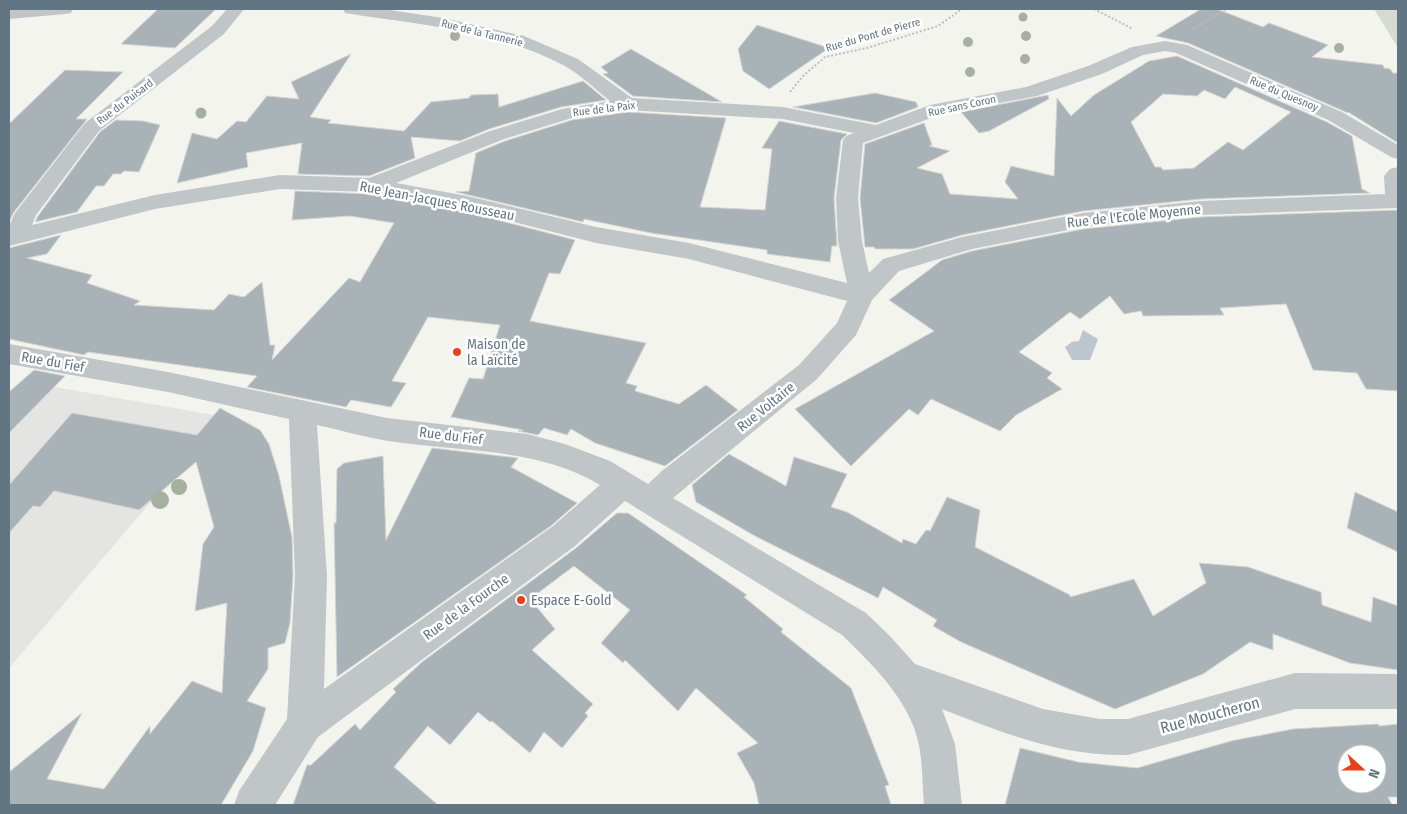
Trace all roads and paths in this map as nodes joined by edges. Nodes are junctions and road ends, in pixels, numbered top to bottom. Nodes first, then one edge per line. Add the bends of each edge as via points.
1 (65, 9) edge
2 (236, 9) edge
3 (351, 9) edge
4 (962, 9) edge
5 (1094, 9) edge
6 (1226, 9) edge
7 (9, 14) edge
8 (1165, 46) junction
9 (627, 104) junction
10 (783, 113) junction
11 (878, 131) junction
12 (1398, 153) edge
13 (1398, 174) edge
14 (371, 185) junction
15 (1397, 201) edge
16 (12, 237) edge
17 (862, 296) junction
18 (9, 354) edge
19 (302, 411) junction
20 (623, 484) junction
21 (650, 501) junction
22 (905, 678) junction
23 (1398, 692) edge
24 (306, 724) junction
25 (253, 805) edge
26 (943, 805) edge

1 - 7 street
2 - 16 street, Rue du Puisard via 218,30 92,127 26,213
3 - 9 street, Rue de la Tannerie via 443,23 518,40 572,63
4 - 10 path, Rue du Pont de Pierre via 938,26 868,48 825,57 803,76 787,97
5 - 8 path
6 - 8 path
8 - 11 street, Rue sans Coron via 1138,51 1095,70 1030,92 937,110
8 - 12 street, Rue du Quesnoy via 1182,48 1335,116
9 - 10 street, Rue de la Paix
9 - 14 street, Rue de la Paix via 569,113 497,135
10 - 11 street, Rue de la Paix
11 - 17 street, Rue sans Coron via 853,140 847,198 850,241
13 - 15 street, Rue de l'Ecole Moyenne via 1395,176
14 - 16 street, Rue Jean-Jacques Rousseau via 280,182 155,202
14 - 17 street, Rue Jean-Jacques Rousseau via 467,203 596,235 689,252
15 - 17 street, Rue de l'Ecole Moyenne via 1201,208 1083,220 970,242 891,265
17 - 21 street, Rue Voltaire via 847,328 808,372
18 - 19 street, Rue du Fief via 168,382
19 - 20 street, Rue du Fief via 387,429 527,446 589,465
19 - 24 street via 311,576
20 - 21 street, Rue du Fief
20 - 24 street, Rue de la Fourche via 564,536
21 - 22 street, Rue du Fief via 854,624
22 - 23 street, Rue Moucheron via 1024,721 1076,735 1113,739 1128,738 1295,691
22 - 26 street, Rue du Fief via 931,724 939,758
24 - 25 street, Rue de la Fourche

